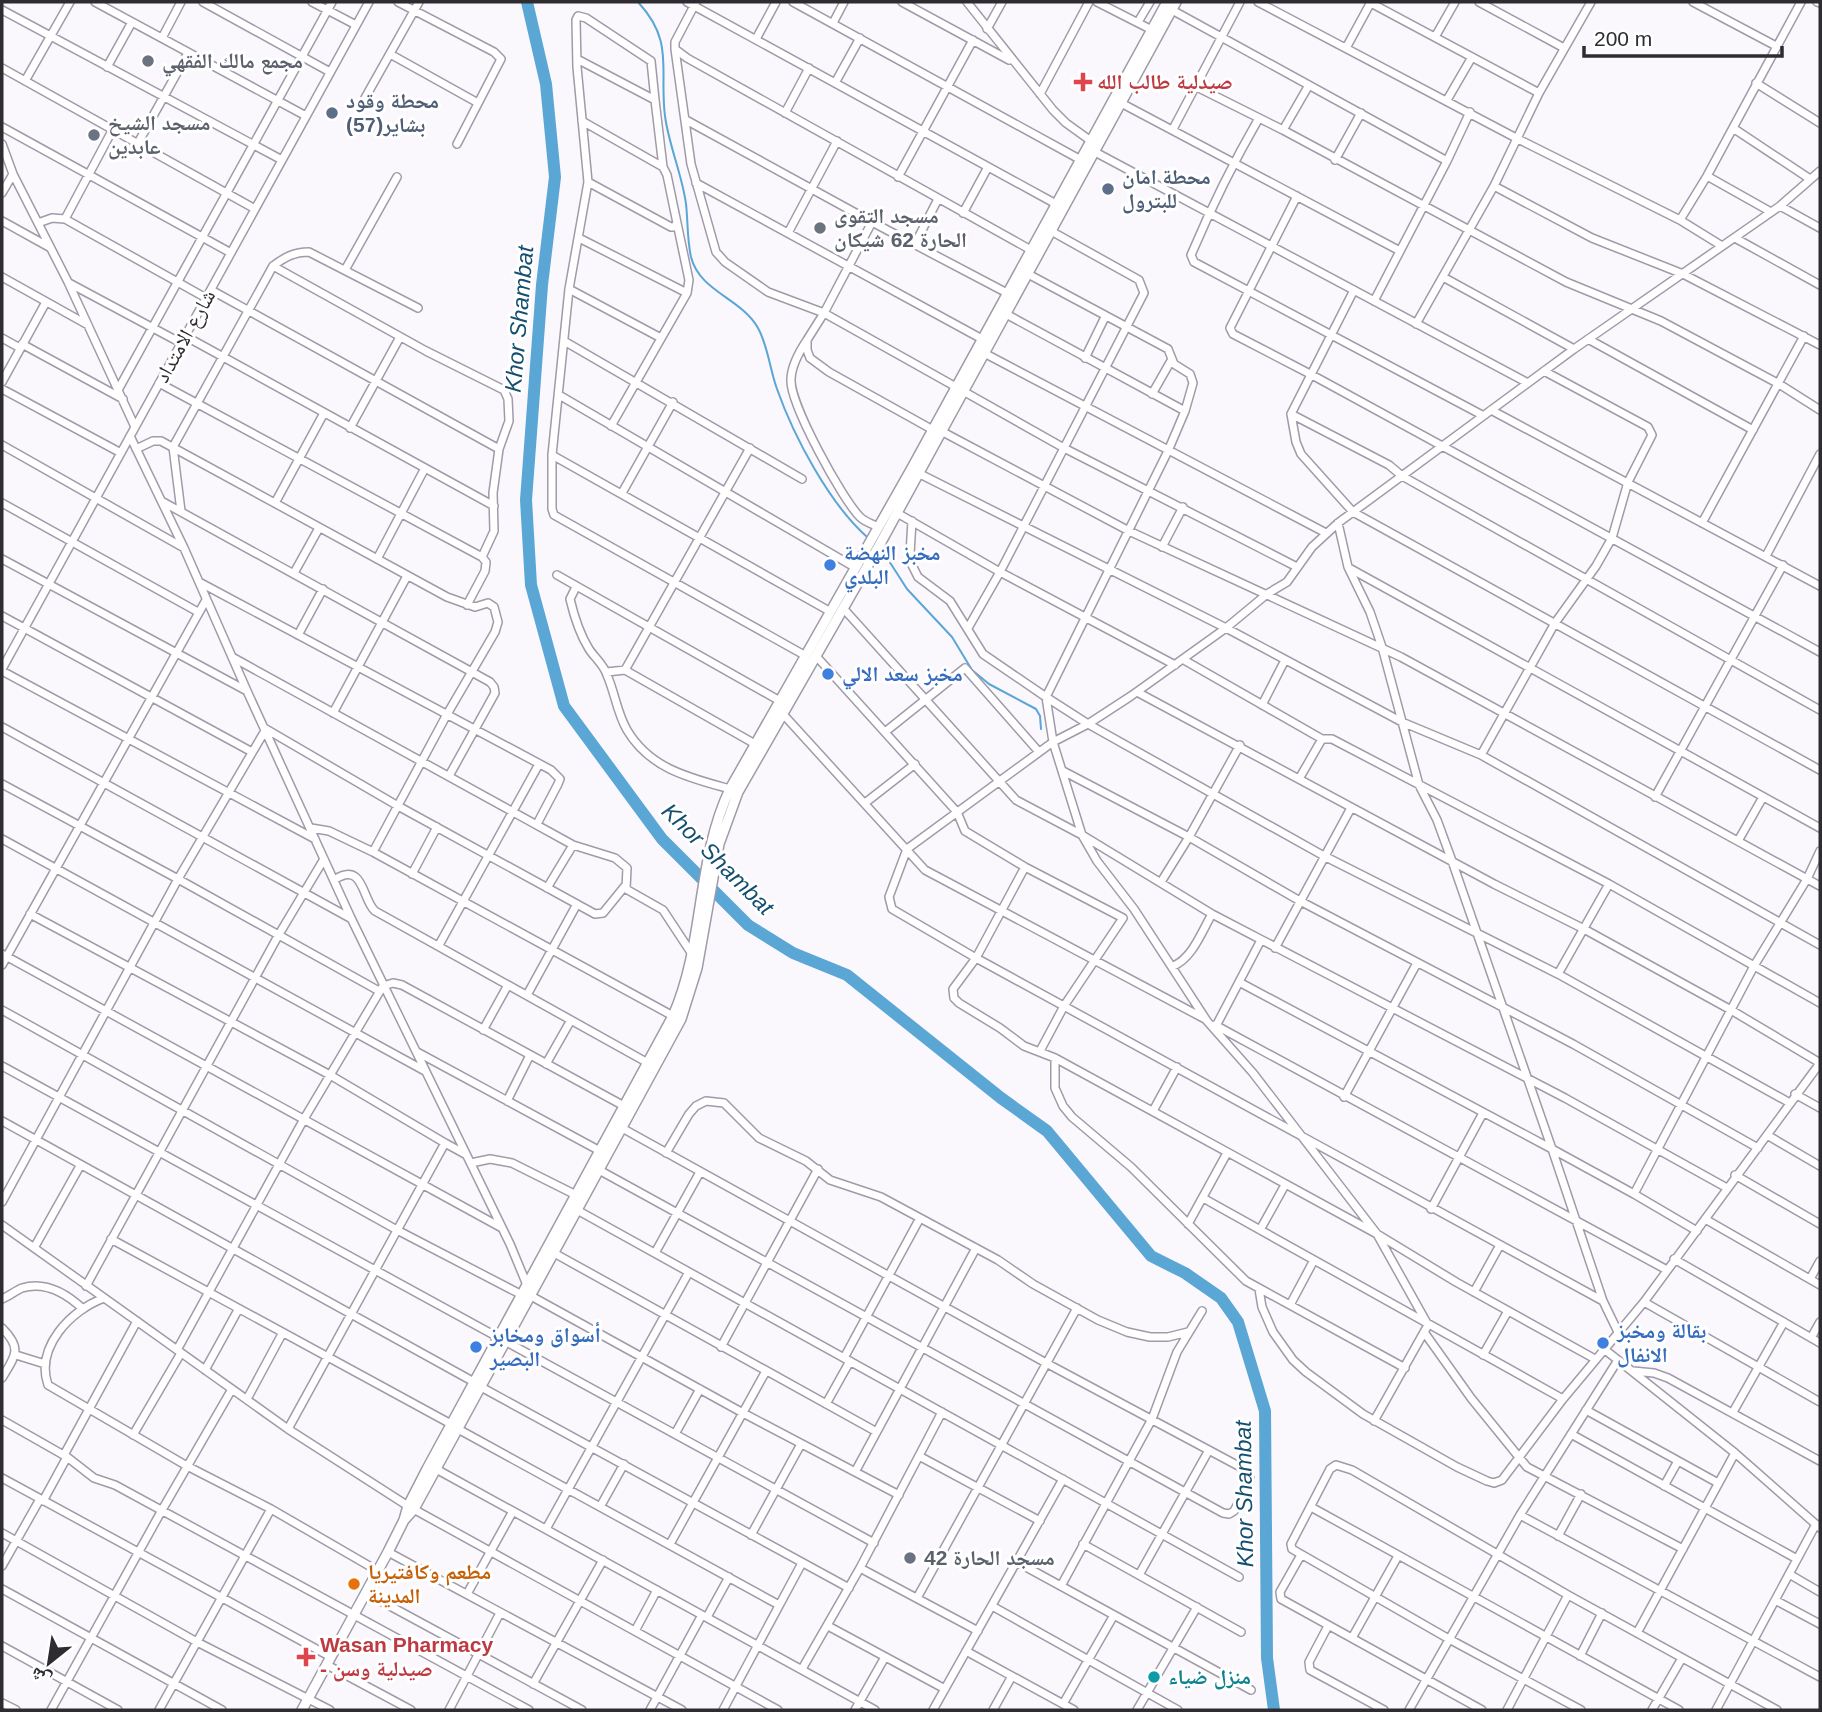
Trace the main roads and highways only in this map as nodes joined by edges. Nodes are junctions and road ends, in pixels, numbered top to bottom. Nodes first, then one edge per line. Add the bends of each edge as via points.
1 (1172, 5) edge
2 (960, 389) junction
3 (937, 431) junction
4 (877, 541) junction
5 (871, 551) junction
6 (811, 656) junction
7 (714, 848) junction
8 (705, 903) junction
9 (527, 1295) junction
10 (455, 1427) junction
11 (411, 1508) junction
12 (302, 1710) edge

1 - 2 main road via 1006,314
1 - 2 main road via 1152,30 982,339
2 - 3 main road
3 - 4 main road via 897,513
3 - 4 main road via 879,527
4 - 5 main road
5 - 6 main road via 843,608
5 - 6 main road via 856,568
6 - 7 main road
6 - 7 main road via 730,789 717,820
7 - 8 main road
8 - 9 main road via 673,1016 527,1285
8 - 9 main road via 687,1006
9 - 10 main road
10 - 11 main road
10 - 11 main road
11 - 12 main road

